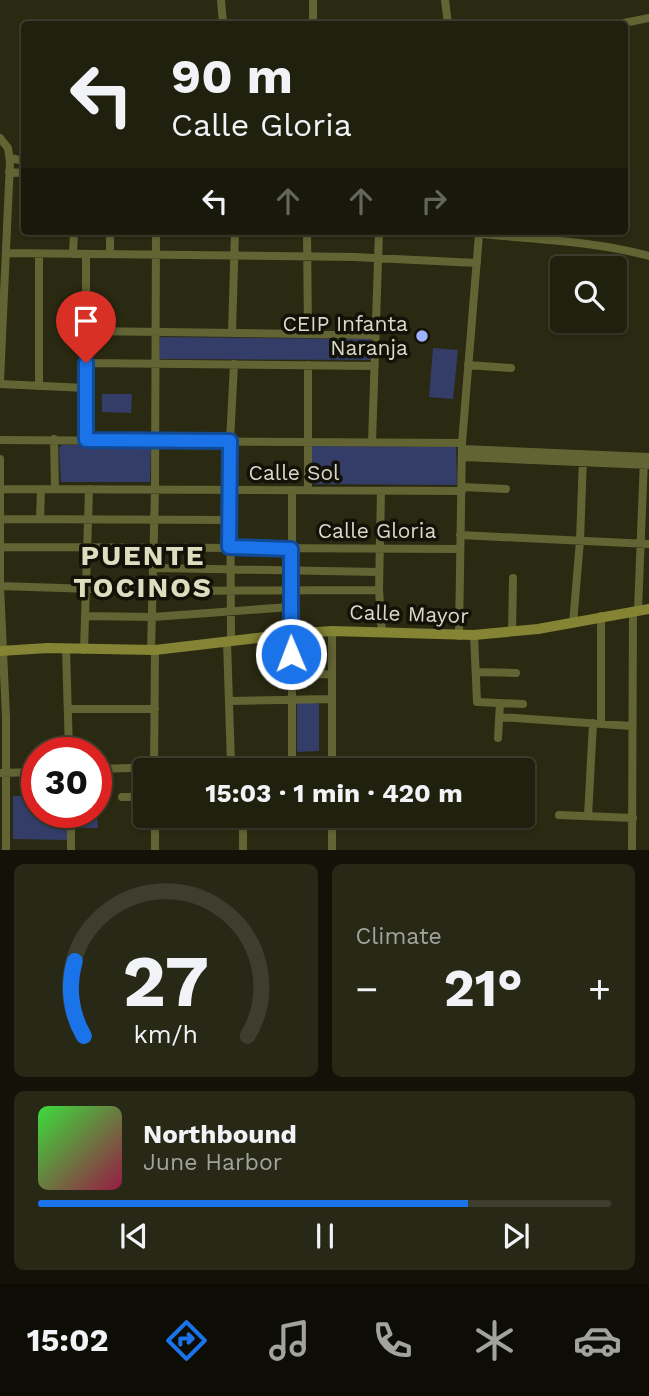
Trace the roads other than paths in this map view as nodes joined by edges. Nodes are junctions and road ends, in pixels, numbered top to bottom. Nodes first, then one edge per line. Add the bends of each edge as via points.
1 (221, 0) edge
2 (313, 0) edge
3 (445, 0) edge
4 (649, 18) edge
5 (223, 21) edge
6 (313, 21) edge
7 (448, 21) edge
8 (628, 22) edge
9 (0, 138) edge
10 (10, 158) junction
11 (21, 160) edge
12 (9, 172) junction
13 (21, 173) edge
14 (74, 235) edge
15 (110, 235) edge
16 (156, 235) edge
17 (235, 235) edge
18 (307, 235) edge
19 (379, 235) edge
20 (479, 235) edge
21 (490, 235) edge
22 (6, 253) junction
23 (39, 254) junction
24 (73, 254) junction
25 (86, 254) junction
26 (110, 254) junction
27 (155, 255) junction
28 (234, 256) junction
29 (307, 256) junction
30 (649, 256) edge
31 (377, 258) junction
32 (477, 263) junction
33 (86, 331) junction
34 (155, 332) junction
35 (232, 333) junction
36 (308, 334) junction
37 (374, 335) junction
38 (86, 363) junction
39 (155, 363) junction
40 (234, 364) junction
41 (308, 365) junction
42 (468, 365) junction
43 (374, 366) junction
44 (511, 368) dead end
45 (0, 382) edge
46 (38, 386) junction
47 (86, 388) junction
48 (54, 439) junction
49 (0, 440) edge
50 (86, 440) junction
51 (155, 441) junction
52 (230, 441) junction
53 (308, 442) junction
54 (372, 442) junction
55 (462, 450) junction
56 (583, 458) junction
57 (0, 460) edge
58 (646, 461) edge
59 (0, 489) edge
60 (41, 489) junction
61 (55, 489) junction
62 (89, 489) junction
63 (230, 489) junction
64 (308, 489) junction
65 (462, 489) junction
66 (506, 489) dead end
67 (155, 490) junction
68 (292, 490) junction
69 (381, 491) junction
70 (1, 519) edge
71 (40, 519) junction
72 (88, 519) junction
73 (155, 519) junction
74 (229, 520) junction
75 (460, 535) junction
76 (580, 541) junction
77 (645, 544) edge
78 (87, 546) junction
79 (0, 547) edge
80 (154, 547) junction
81 (229, 547) junction
82 (291, 549) junction
83 (379, 549) junction
84 (460, 549) junction
85 (154, 568) junction
86 (230, 569) junction
87 (290, 569) junction
88 (379, 572) junction
89 (513, 578) dead end
90 (0, 586) edge
91 (86, 588) junction
92 (230, 590) junction
93 (290, 590) junction
94 (379, 590) junction
95 (154, 591) junction
96 (290, 607) junction
97 (640, 610) edge
98 (231, 611) junction
99 (85, 616) junction
100 (601, 616) junction
101 (153, 617) junction
102 (573, 623) junction
103 (332, 631) junction
104 (382, 632) junction
105 (512, 632) junction
106 (291, 634) junction
107 (474, 635) junction
108 (459, 636) junction
109 (229, 641) junction
110 (66, 649) junction
111 (84, 649) junction
112 (153, 650) junction
113 (2, 651) edge
114 (476, 673) junction
115 (516, 673) dead end
116 (332, 674) junction
117 (291, 675) junction
118 (332, 699) junction
119 (291, 700) junction
120 (229, 701) junction
121 (500, 703) junction
122 (523, 704) dead end
123 (68, 709) junction
124 (155, 709) junction
125 (499, 717) junction
126 (597, 723) junction
127 (631, 726) junction
128 (69, 737) edge
129 (498, 738) dead end
130 (154, 758) edge
131 (231, 758) edge
132 (292, 758) edge
133 (332, 758) edge
134 (112, 769) edge
135 (133, 769) edge
136 (21, 772) edge
137 (3, 773) edge
138 (122, 797) dead end
139 (133, 797) edge
140 (559, 815) dead end
141 (588, 816) junction
142 (633, 818) junction
143 (71, 828) edge
144 (155, 828) edge
145 (243, 828) edge
146 (332, 828) edge
147 (6, 850) edge
148 (71, 850) edge
149 (155, 850) edge
150 (243, 850) edge
151 (331, 850) edge
152 (632, 850) edge

1 - 5 street
2 - 6 street
3 - 7 street
4 - 8 street
9 - 10 street
10 - 11 street
10 - 12 street
12 - 13 street
12 - 22 street
14 - 24 street
15 - 26 street
16 - 27 street
17 - 28 street
18 - 29 street
19 - 31 street
20 - 32 street
21 - 30 street via 604,245
22 - 23 street
22 - 45 street
23 - 24 street
23 - 46 street
24 - 25 street
25 - 26 street
25 - 33 street
26 - 27 street
27 - 28 street
27 - 34 street
28 - 29 street
28 - 35 street
29 - 31 street
29 - 36 street
31 - 32 street
31 - 37 street
32 - 42 street
33 - 34 street
33 - 38 street
34 - 35 street
34 - 39 street
35 - 36 street
36 - 37 street
37 - 43 street
38 - 39 street
38 - 47 street
39 - 40 street
39 - 51 street
40 - 41 street
40 - 52 street
41 - 43 street
41 - 53 street
42 - 44 street
42 - 55 street
43 - 54 street
45 - 46 street
46 - 47 street
47 - 50 street
48 - 49 street
48 - 50 street
48 - 61 street
50 - 51 street
51 - 52 street
51 - 67 street
52 - 53 street
52 - 63 street
53 - 54 street
53 - 64 street
54 - 55 street
55 - 56 street
55 - 65 street
56 - 58 street
56 - 76 street
57 - 59 street
58 - 77 street
59 - 60 street, Calle Sol
59 - 70 street
60 - 61 street, Calle Sol
60 - 71 street
61 - 62 street, Calle Sol
62 - 67 street, Calle Sol
62 - 72 street
63 - 67 street, Calle Sol
63 - 68 street, Calle Sol
63 - 74 street
64 - 68 street, Calle Sol
64 - 69 street, Calle Sol
65 - 66 street, Calle Sol
65 - 69 street, Calle Sol
65 - 75 street
67 - 73 street
68 - 82 street
69 - 83 street
70 - 71 street
70 - 79 street
71 - 72 street
72 - 73 street
72 - 78 street
73 - 74 street
73 - 80 street
74 - 81 street
75 - 76 street
75 - 84 street
76 - 77 street
76 - 102 street
77 - 97 street
78 - 79 street, Calle Gloria
78 - 80 street, Calle Gloria
78 - 91 street
79 - 90 street
80 - 81 street, Calle Gloria
80 - 85 street
81 - 82 street, Calle Gloria
81 - 86 street
82 - 83 street, Calle Gloria
82 - 87 street
83 - 84 street, Calle Gloria
83 - 88 street
84 - 108 street
85 - 86 street
85 - 95 street
86 - 87 street
86 - 92 street
87 - 88 street
87 - 93 street
88 - 94 street
89 - 105 street
90 - 91 street
90 - 113 street
91 - 95 street
91 - 99 street
92 - 93 street
92 - 95 street
92 - 98 street
93 - 94 street
93 - 96 street
94 - 104 street
95 - 101 street
96 - 98 street
96 - 106 street
97 - 100 main road, Calle Mayor
97 - 127 street
98 - 101 street
98 - 109 street
99 - 101 street
99 - 111 street
100 - 102 main road, Calle Mayor
100 - 126 street
101 - 112 street
102 - 105 main road, Calle Mayor
103 - 104 main road, Calle Mayor
103 - 106 main road, Calle Mayor
103 - 116 street
104 - 108 main road, Calle Mayor
105 - 107 main road, Calle Mayor
106 - 109 main road, Calle Mayor
106 - 117 street
107 - 108 main road, Calle Mayor
107 - 114 street
109 - 112 main road, Calle Mayor
109 - 120 street
110 - 111 main road, Calle Mayor
110 - 113 main road, Calle Mayor
110 - 123 street
111 - 112 main road, Calle Mayor
112 - 124 street
113 - 137 street
114 - 115 street
114 - 121 street via 477,702
116 - 117 street
116 - 118 street
117 - 119 street
118 - 119 street
118 - 133 street
119 - 120 street
119 - 132 street
120 - 131 street
121 - 122 street
121 - 125 street
123 - 124 street
123 - 128 street
124 - 130 street
125 - 126 street
125 - 129 street
126 - 127 street
126 - 141 street
127 - 142 street
134 - 135 street
136 - 137 street
137 - 147 street
138 - 139 street
140 - 141 street
141 - 142 street
142 - 152 street
143 - 148 street
144 - 149 street
145 - 150 street
146 - 151 street

